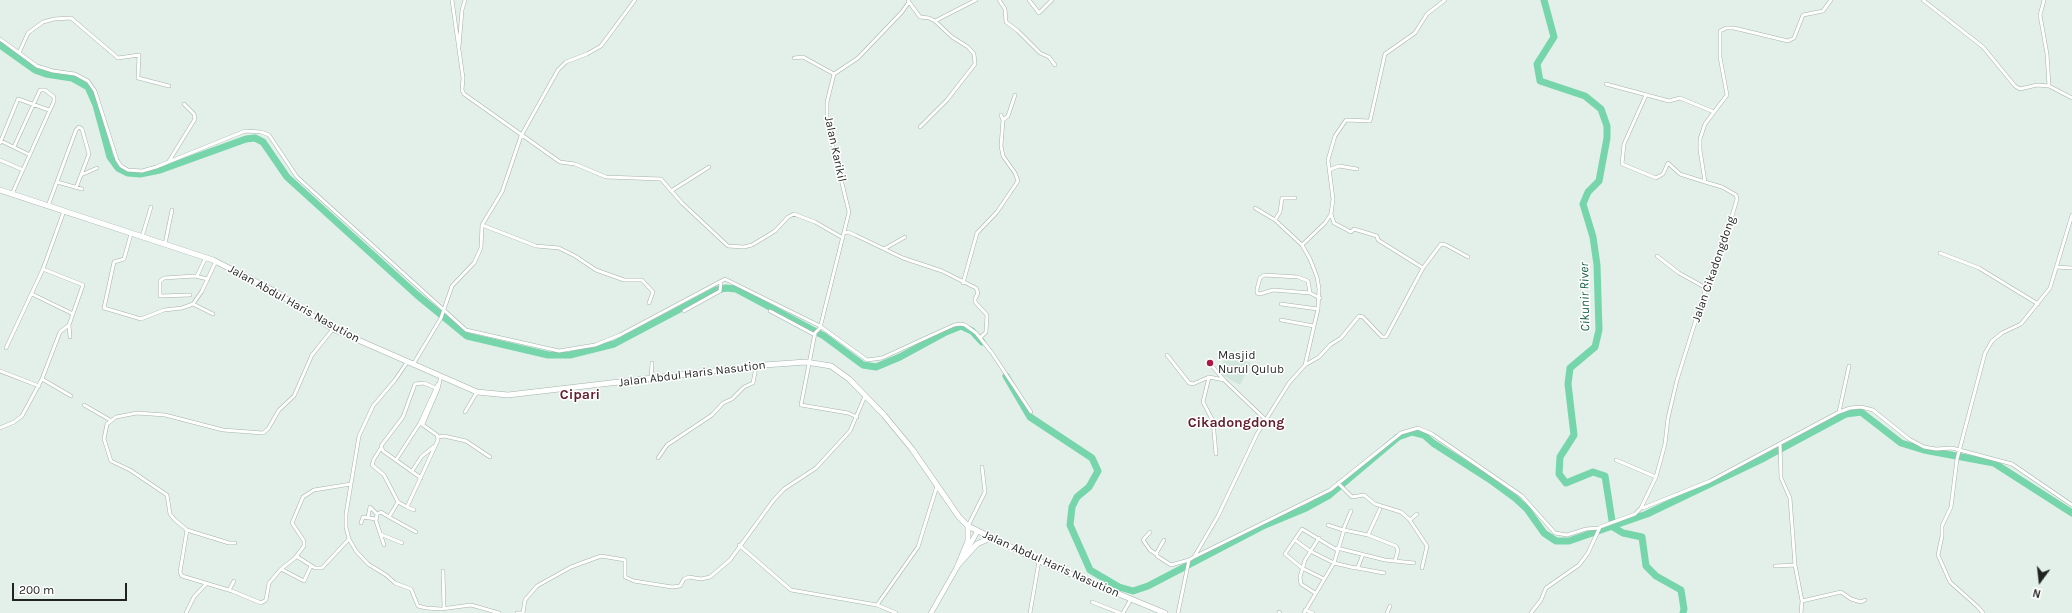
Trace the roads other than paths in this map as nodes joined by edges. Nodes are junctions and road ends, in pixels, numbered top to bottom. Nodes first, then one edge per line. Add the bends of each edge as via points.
1 (452, 0) edge
2 (465, 0) edge
3 (635, 0) edge
4 (976, 0) edge
5 (1029, 0) edge
6 (1052, 0) edge
7 (1445, 0) edge
8 (1831, 0) edge
9 (1923, 0) edge
10 (2044, 0) edge
11 (908, 1) edge
12 (1000, 1) edge
13 (935, 21) junction
14 (0, 40) edge
15 (459, 52) junction
16 (19, 53) junction
17 (794, 58) dead end
18 (1055, 65) dead end
19 (834, 74) junction
20 (1606, 84) dead end
21 (2047, 85) junction
22 (169, 86) dead end
23 (1015, 95) dead end
24 (1646, 95) junction
25 (2072, 98) edge
26 (33, 104) junction
27 (184, 104) dead end
28 (49, 110) junction
29 (1714, 112) junction
30 (1001, 115) dead end
31 (1003, 120) junction
32 (920, 127) dead end
33 (522, 135) junction
34 (0, 142) edge
35 (14, 147) junction
36 (30, 155) junction
37 (0, 160) edge
38 (169, 162) junction
39 (709, 167) dead end
40 (97, 168) dead end
41 (1357, 169) dead end
42 (23, 170) junction
43 (1329, 170) junction
44 (81, 175) junction
45 (56, 182) junction
46 (1706, 182) junction
47 (76, 188) junction
48 (82, 189) dead end
49 (0, 190) edge
50 (670, 191) junction
51 (12, 194) junction
52 (1295, 198) dead end
53 (47, 206) junction
54 (151, 207) dead end
55 (1255, 208) dead end
56 (172, 210) dead end
57 (64, 211) junction
58 (1331, 214) junction
59 (2072, 215) edge
60 (1276, 220) junction
61 (482, 225) junction
62 (844, 233) junction
63 (130, 234) junction
64 (142, 237) junction
65 (905, 237) dead end
66 (842, 238) junction
67 (165, 244) junction
68 (1302, 245) junction
69 (884, 249) junction
70 (1940, 253) dead end
71 (1657, 256) dead end
72 (206, 257) junction
73 (1468, 257) dead end
74 (216, 261) junction
75 (2056, 267) junction
76 (1423, 268) junction
77 (2072, 268) edge
78 (43, 269) junction
79 (197, 276) junction
80 (208, 279) junction
81 (721, 282) junction
82 (963, 283) junction
83 (1706, 288) junction
84 (1310, 293) junction
85 (32, 294) junction
86 (190, 296) dead end
87 (1320, 298) junction
88 (649, 303) dead end
89 (193, 304) junction
90 (1281, 304) dead end
91 (2038, 304) junction
92 (1318, 309) junction
93 (684, 311) dead end
94 (770, 311) dead end
95 (443, 312) junction
96 (73, 314) junction
97 (213, 314) dead end
98 (1281, 320) dead end
99 (69, 325) junction
100 (1314, 326) junction
101 (820, 327) junction
102 (333, 328) junction
103 (815, 334) junction
104 (70, 337) dead end
105 (980, 338) junction
106 (6, 348) dead end
107 (1167, 355) dead end
108 (408, 361) junction
109 (414, 363) junction
110 (652, 363) dead end
111 (810, 363) junction
112 (1305, 365) junction
113 (756, 366) junction
114 (1212, 366) dead end
115 (1849, 366) dead end
116 (0, 371) edge
117 (441, 376) junction
118 (1209, 377) junction
119 (42, 379) junction
120 (651, 379) junction
121 (1224, 380) junction
122 (39, 386) junction
123 (437, 388) junction
124 (477, 392) junction
125 (71, 396) dead end
126 (865, 396) junction
127 (84, 405) dead end
128 (465, 412) dead end
129 (1031, 412) dead end
130 (1839, 412) junction
131 (857, 417) junction
132 (110, 420) junction
133 (1267, 421) junction
134 (422, 423) junction
135 (0, 428) edge
136 (438, 437) junction
137 (436, 445) junction
138 (1780, 445) junction
139 (381, 448) junction
140 (1959, 451) junction
141 (1216, 454) dead end
142 (490, 458) dead end
143 (658, 458) dead end
144 (396, 460) junction
145 (1616, 460) dead end
146 (982, 467) dead end
147 (412, 471) junction
148 (1656, 477) junction
149 (421, 478) junction
150 (351, 484) junction
151 (938, 484) junction
152 (1339, 484) junction
153 (398, 502) junction
154 (2072, 505) edge
155 (407, 507) junction
156 (1641, 508) junction
157 (1380, 509) dead end
158 (414, 510) dead end
159 (1351, 511) dead end
160 (377, 514) junction
161 (1417, 514) dead end
162 (389, 517) junction
163 (368, 518) junction
164 (376, 519) junction
165 (1410, 520) junction
166 (362, 522) dead end
167 (1328, 525) dead end
168 (968, 526) junction
169 (1599, 529) junction
170 (188, 530) junction
171 (1343, 530) junction
172 (416, 532) dead end
173 (977, 532) junction
174 (1150, 532) dead end
175 (380, 534) junction
176 (1368, 535) junction
177 (990, 538) junction
178 (1319, 538) junction
179 (349, 539) junction
180 (1164, 540) dead end
181 (1295, 540) junction
182 (236, 543) dead end
183 (402, 543) dead end
184 (384, 545) dead end
185 (740, 545) junction
186 (1337, 549) junction
187 (1310, 551) junction
188 (1156, 554) junction
189 (1363, 554) junction
190 (296, 556) junction
191 (1194, 557) junction
192 (1039, 561) junction
193 (1189, 561) junction
194 (1394, 561) junction
195 (1334, 563) junction
196 (1414, 563) dead end
197 (1794, 565) junction
198 (311, 566) junction
199 (958, 566) junction
200 (1775, 566) dead end
201 (1302, 568) junction
202 (1358, 568) junction
203 (1422, 568) dead end
204 (281, 569) junction
205 (443, 571) dead end
206 (1384, 573) dead end
207 (1324, 579) junction
208 (234, 581) dead end
209 (206, 584) junction
210 (229, 590) junction
211 (1315, 593) junction
212 (1131, 599) junction
213 (1864, 600) dead end
214 (1802, 601) junction
215 (1092, 602) dead end
216 (877, 605) junction
217 (1390, 606) dead end
218 (444, 608) junction
219 (1108, 608) junction
220 (494, 612) edge
221 (1305, 612) edge
222 (186, 613) edge
223 (499, 613) edge
224 (517, 613) edge
225 (522, 613) edge
226 (896, 613) edge
227 (931, 613) edge
228 (1030, 613) edge
229 (1106, 613) edge
230 (1120, 613) edge
231 (1124, 613) edge
232 (1165, 613) edge
233 (1178, 613) edge
234 (1312, 613) edge
235 (1387, 613) edge
236 (1531, 613) edge
237 (1802, 613) edge
238 (1983, 613) edge

1 - 15 street
2 - 15 street
3 - 33 street via 601,46 562,65
4 - 13 street
5 - 6 street via 1039,13
7 - 43 street via 1427,14 1415,33 1384,54 1371,120 1343,122 1328,154
8 - 29 street via 1823,11 1803,15 1794,38 1788,41 1734,28 1722,28 1719,45 1728,95
9 - 21 street via 1983,47 2015,86 2026,89
10 - 21 street via 2040,15 2047,54
11 - 13 street via 920,17
11 - 19 street via 858,58
12 - 18 street via 1005,9 1006,22 1040,53 1051,58
13 - 32 street via 954,39 968,47 974,54 975,64 947,100
14 - 16 street
15 - 33 street via 464,94
16 - 22 street via 28,33 42,22 54,18 71,18 118,58 139,55 138,78
16 - 38 street via 42,68 75,74 91,84 121,166 132,171 142,171
17 - 19 street via 803,58
19 - 62 street, Jalan Karikil via 830,84 827,117 849,207
20 - 24 street
21 - 25 street
23 - 31 street via 1008,116
24 - 29 street via 1671,101 1680,98
24 - 46 street via 1624,144 1622,164 1656,178 1663,174 1668,162 1680,174
26 - 28 street
26 - 28 street via 40,90 44,90 54,97
26 - 34 street via 18,99
26 - 35 street
27 - 38 street via 195,115 194,121
28 - 36 street
29 - 46 street via 1705,124 1700,139
30 - 31 street
31 - 82 street via 1003,156 1018,181 996,214 977,233
33 - 50 street via 563,163 575,164 606,177 659,178
33 - 61 street via 502,192
34 - 35 street
35 - 36 street
36 - 42 street
37 - 42 street
38 - 95 street via 245,131 267,134 297,177
39 - 50 street
40 - 44 street
41 - 43 street via 1340,166
42 - 51 street
43 - 58 street via 1333,200
44 - 45 street via 90,154 80,127 76,130
44 - 47 street
45 - 47 street
45 - 53 street
46 - 83 street, Jalan Cikadongdong via 1722,187 1737,196
47 - 48 street
49 - 51 main road, Jalan Abdul Haris Nasution
50 - 66 street via 728,246 752,245 776,231 794,214 815,222
51 - 53 main road, Jalan Abdul Haris Nasution
52 - 60 street via 1282,198
53 - 57 main road, Jalan Abdul Haris Nasution
54 - 64 street
55 - 60 street
56 - 67 street
57 - 63 main road, Jalan Abdul Haris Nasution
57 - 78 street
58 - 68 street
58 - 76 street via 1334,223 1351,232 1354,229 1377,236 1379,241
59 - 75 street
60 - 68 street
61 - 88 street via 536,246 559,248 596,270 624,280 642,280 653,291
61 - 95 street via 481,248 474,263 452,286
62 - 66 street, Jalan Karikil
62 - 69 street via 848,232
63 - 64 main road, Jalan Abdul Haris Nasution
63 - 89 street via 124,259 114,262 104,308 141,319 164,310
64 - 67 main road, Jalan Abdul Haris Nasution
65 - 69 street
66 - 101 street, Jalan Karikil
67 - 72 main road, Jalan Abdul Haris Nasution
68 - 87 street via 1317,277
69 - 82 street via 942,271
70 - 91 street via 1979,268
71 - 83 street via 1679,273
72 - 74 main road, Jalan Abdul Haris Nasution
72 - 79 street
73 - 76 street via 1441,244
74 - 80 street
74 - 102 main road, Jalan Abdul Haris Nasution
75 - 77 street
75 - 91 street via 2050,288
76 - 112 street via 1386,337 1382,337 1364,317 1359,316 1341,338
78 - 85 street
78 - 96 street via 83,284
79 - 80 street
79 - 86 street via 160,280 160,296
80 - 89 street
81 - 93 street via 720,289
81 - 95 street via 607,341 563,351 466,330
81 - 101 street via 725,279
82 - 105 street via 977,290 975,302 987,315 986,332
83 - 148 street, Jalan Cikadongdong via 1677,380
84 - 84 street via 1273,290 1260,294 1257,293 1257,289 1260,278 1264,275 1298,276 1308,281
84 - 87 street
85 - 96 street
85 - 106 street
87 - 92 street
89 - 97 street
90 - 92 street
91 - 140 street via 2022,324 2002,333 1992,341 1985,353
92 - 100 street
94 - 103 street
95 - 109 street
96 - 99 street
98 - 100 street
99 - 104 street
99 - 119 street via 60,332
100 - 112 street
101 - 103 street
101 - 105 street via 869,360 882,358 958,324 966,325
102 - 108 main road, Jalan Abdul Haris Nasution
102 - 132 street via 312,355 294,396 279,410 263,433 223,430 165,415 137,413
103 - 111 street
105 - 129 street
107 - 118 street via 1191,384
108 - 109 main road, Jalan Abdul Haris Nasution
108 - 150 street via 368,413 359,436
109 - 117 main road, Jalan Abdul Haris Nasution
110 - 120 street
111 - 113 main road, Jalan Abdul Haris Nasution
111 - 126 main road, Jalan Abdul Haris Nasution via 822,363 839,370
111 - 131 street via 801,406
112 - 133 street via 1289,383
113 - 120 main road, Jalan Abdul Haris Nasution
113 - 143 street via 753,383 744,387 732,399 723,402 712,415 667,445
114 - 121 street
115 - 130 street
116 - 122 street
117 - 123 street
117 - 124 main road, Jalan Abdul Haris Nasution
118 - 121 street
118 - 141 street via 1203,402 1213,421
119 - 122 street
119 - 125 street
120 - 124 main road, Jalan Abdul Haris Nasution via 508,395
121 - 133 street
122 - 135 street via 22,416
123 - 134 street
123 - 139 street via 422,382 414,384 403,417
124 - 128 street
126 - 131 street
126 - 151 main road, Jalan Abdul Haris Nasution via 912,449
127 - 132 street
130 - 138 street
130 - 140 street via 1857,407 1870,409 1924,447
131 - 185 street via 850,431 816,468 784,489 773,501
132 - 170 street via 104,433 111,461 130,470 167,495 170,514
133 - 191 street via 1257,434 1224,504
134 - 136 street
134 - 144 street
136 - 137 street
136 - 142 street via 466,441
137 - 147 street via 422,456
137 - 149 street
138 - 156 street via 1710,481
138 - 197 street via 1781,479 1790,498
139 - 144 street
139 - 153 street via 372,465 384,475
140 - 154 street via 2012,464
140 - 238 street via 1951,507 1942,526 1938,555 1950,582
144 - 147 street
145 - 148 street
146 - 168 street via 985,492
147 - 149 street
148 - 156 street, Jalan Cikadongdong
149 - 155 street
150 - 179 street via 346,527
150 - 190 street via 314,490 303,497 292,523 304,544
151 - 168 main road, Jalan Abdul Haris Nasution
151 - 216 street via 918,547
152 - 165 street via 1352,497 1366,496 1375,504 1401,512
152 - 169 street via 1401,433 1418,428 1432,434 1522,496 1555,533 1567,535 1586,528
152 - 191 street via 1314,499
153 - 155 street
153 - 162 street
155 - 158 street
156 - 169 street via 1635,514
157 - 176 street
159 - 171 street
160 - 162 street via 381,512
160 - 163 street via 370,507
160 - 164 street
161 - 165 street
162 - 172 street
163 - 164 street
163 - 166 street via 362,518
164 - 175 street
165 - 203 street via 1427,546
167 - 171 street
168 - 173 main road, Jalan Abdul Haris Nasution
168 - 199 main road via 968,541
169 - 236 street via 1588,553 1579,565 1546,588
170 - 182 street
170 - 209 street via 181,574
171 - 176 street
171 - 186 street
173 - 177 main road, Jalan Abdul Haris Nasution
173 - 199 street
174 - 188 street via 1143,540
175 - 183 street
175 - 184 street
176 - 194 street via 1397,547
177 - 192 main road, Jalan Abdul Haris Nasution
177 - 199 main road via 977,544
178 - 181 street via 1302,529
178 - 186 street
178 - 187 street
179 - 198 street via 322,568
179 - 218 street via 368,564 395,583 411,589 418,606
180 - 188 street
181 - 187 street
181 - 201 street via 1285,556
185 - 216 street via 791,590
185 - 225 street via 730,560 710,577 689,577 677,586 662,586 629,579 625,577 625,560 601,556 571,567 537,586 525,600
186 - 189 street
186 - 195 street
187 - 195 street
187 - 201 street
188 - 193 street via 1171,565
189 - 194 street
189 - 202 street
190 - 198 street
190 - 204 street
191 - 193 street
192 - 212 main road, Jalan Abdul Haris Nasution
192 - 228 street
193 - 233 street
194 - 196 street
195 - 202 street
195 - 207 street
197 - 200 street
197 - 214 street
198 - 204 street via 304,581
199 - 227 street
201 - 207 street
201 - 211 street via 1300,582
202 - 206 street
204 - 210 street via 269,583 264,602
205 - 218 street
207 - 211 street
208 - 210 street
209 - 210 street
209 - 222 street via 194,597
211 - 221 street
212 - 231 street
212 - 232 main road, Jalan Abdul Haris Nasution
213 - 214 street via 1856,601 1841,592
214 - 237 street
215 - 219 street
216 - 226 street
217 - 235 street
218 - 220 street via 471,605
219 - 229 street
219 - 230 street
220 - 223 street
221 - 234 street
224 - 225 street

